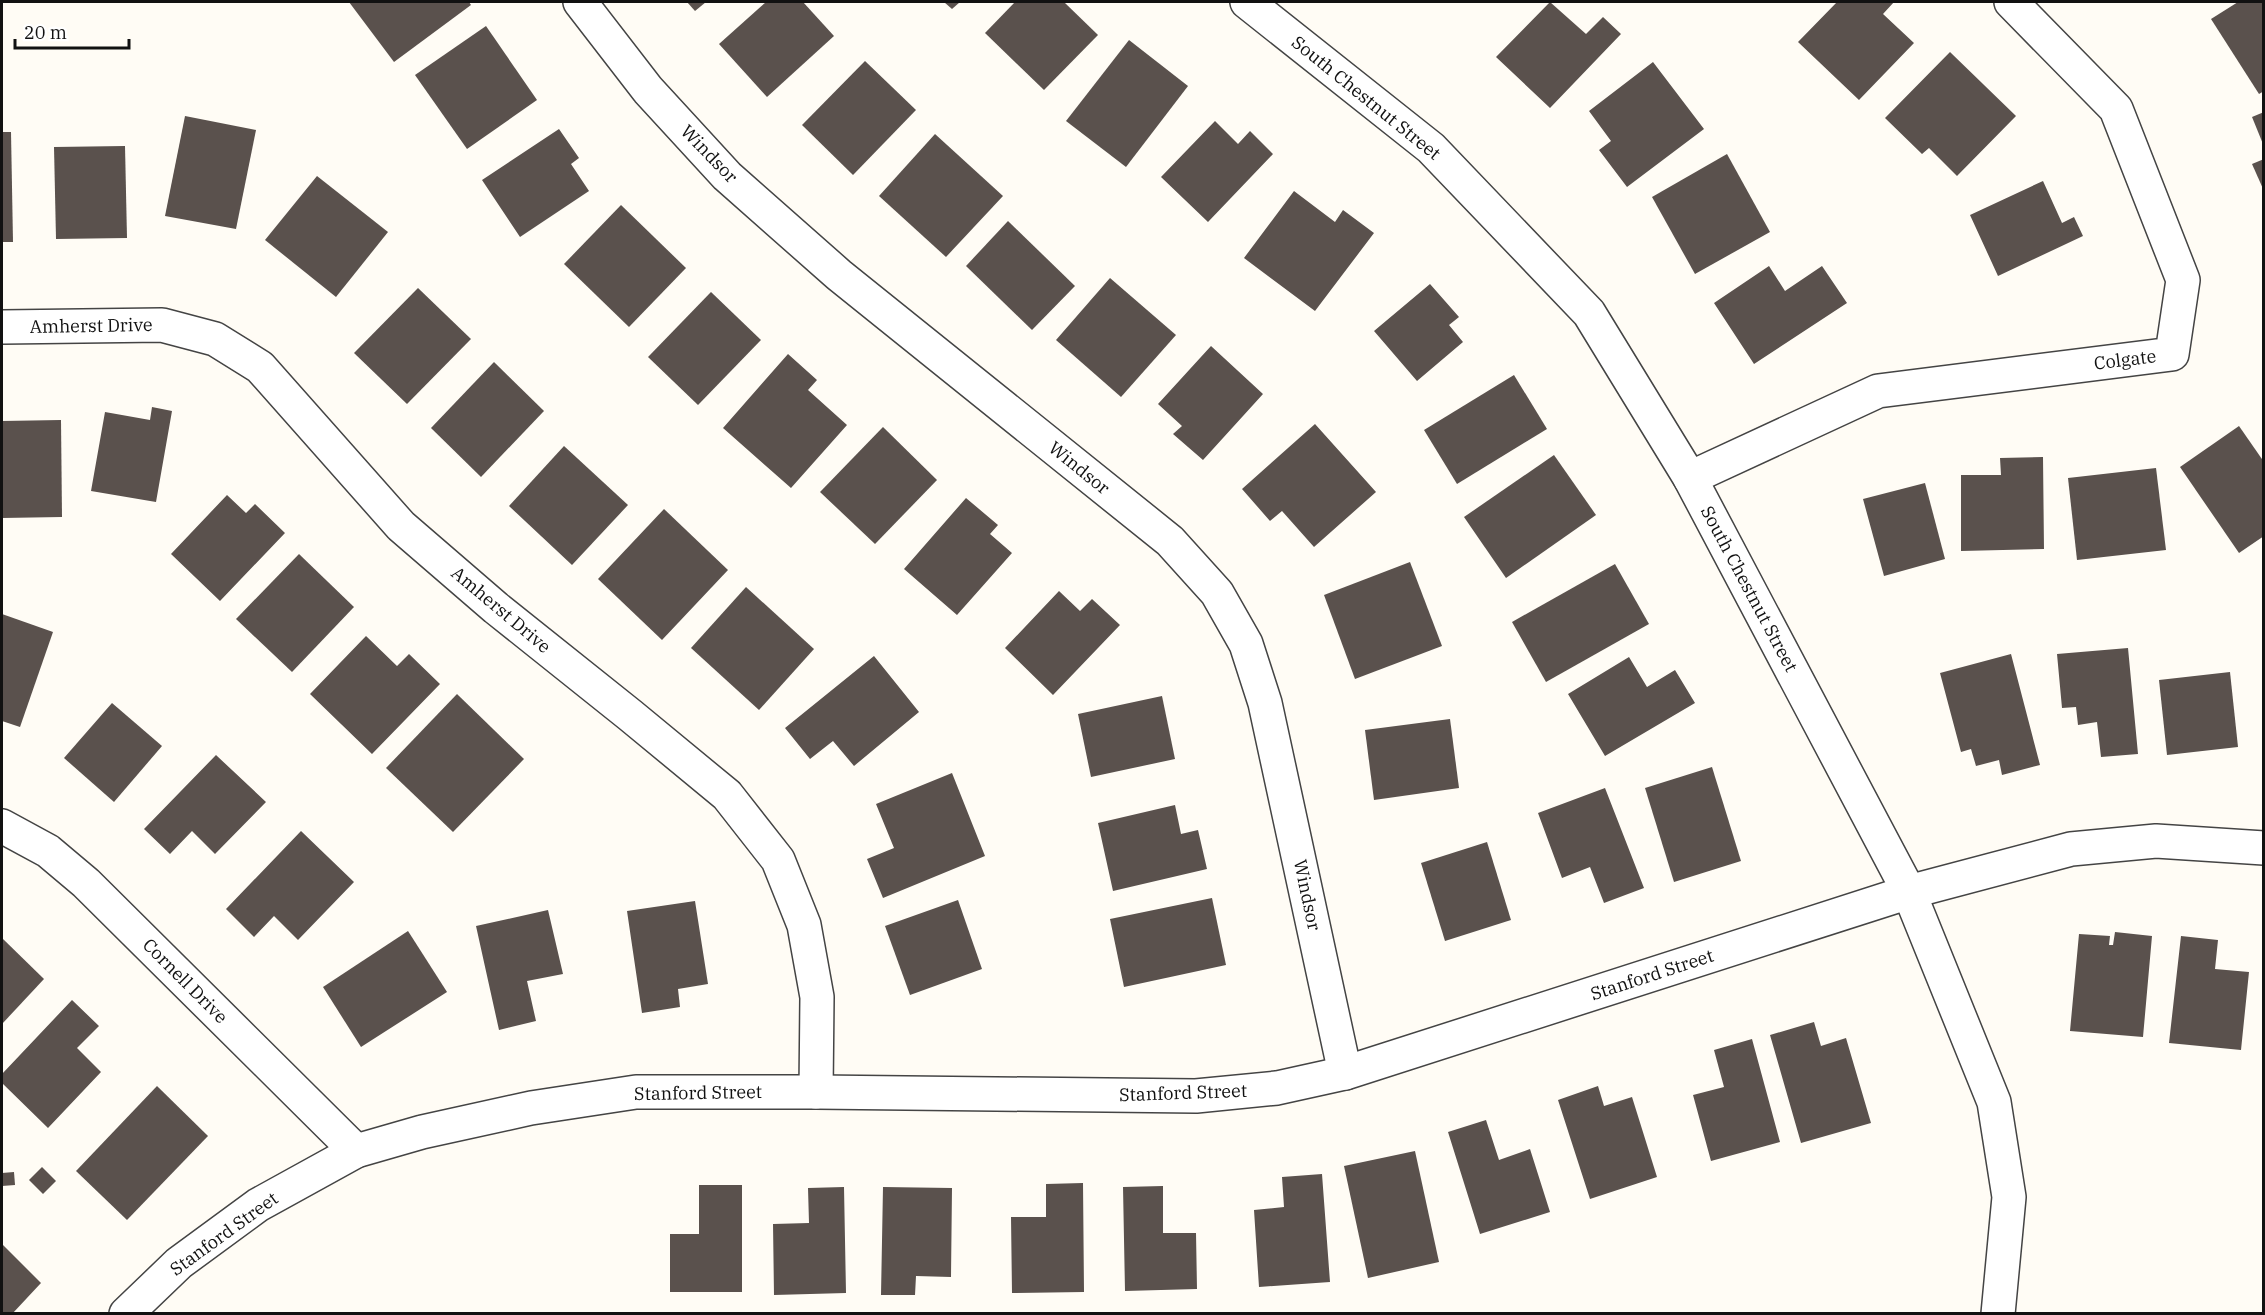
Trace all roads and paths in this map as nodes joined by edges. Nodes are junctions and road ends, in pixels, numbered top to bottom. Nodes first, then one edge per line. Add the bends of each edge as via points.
1 (580, 2) edge
2 (1247, 2) edge
3 (2012, 2) edge
4 (2, 327) edge
5 (1690, 478) junction
6 (2, 826) edge
7 (2264, 848) edge
8 (1909, 892) junction
9 (1345, 1073) junction
10 (816, 1092) junction
11 (356, 1151) junction
12 (126, 1314) edge
13 (1998, 1314) edge

1 - 9 street, Windsor via 648,90 727,176 839,275 1170,541 1217,593 1246,644 1265,703
2 - 5 street, South Chestnut Street via 1431,148 1589,313
3 - 5 street, Colgate via 2116,109 2183,280 2172,354 1878,391
4 - 10 street, Amherst Drive via 162,326 215,339 260,367 402,526 496,608 727,795 778,860 804,925 817,997
5 - 8 street, South Chestnut Street
6 - 11 street, Cornell Drive via 48,852 86,883
7 - 8 street, Stanford Street via 2156,841 2070,849
8 - 9 street, Stanford Street
8 - 13 street, South Chestnut Street via 1994,1102 2009,1197
9 - 10 street, Stanford Street via 1277,1088 1196,1096
10 - 11 street, Stanford Street via 636,1092 531,1108
11 - 12 street, Stanford Street via 258,1205 180,1263

